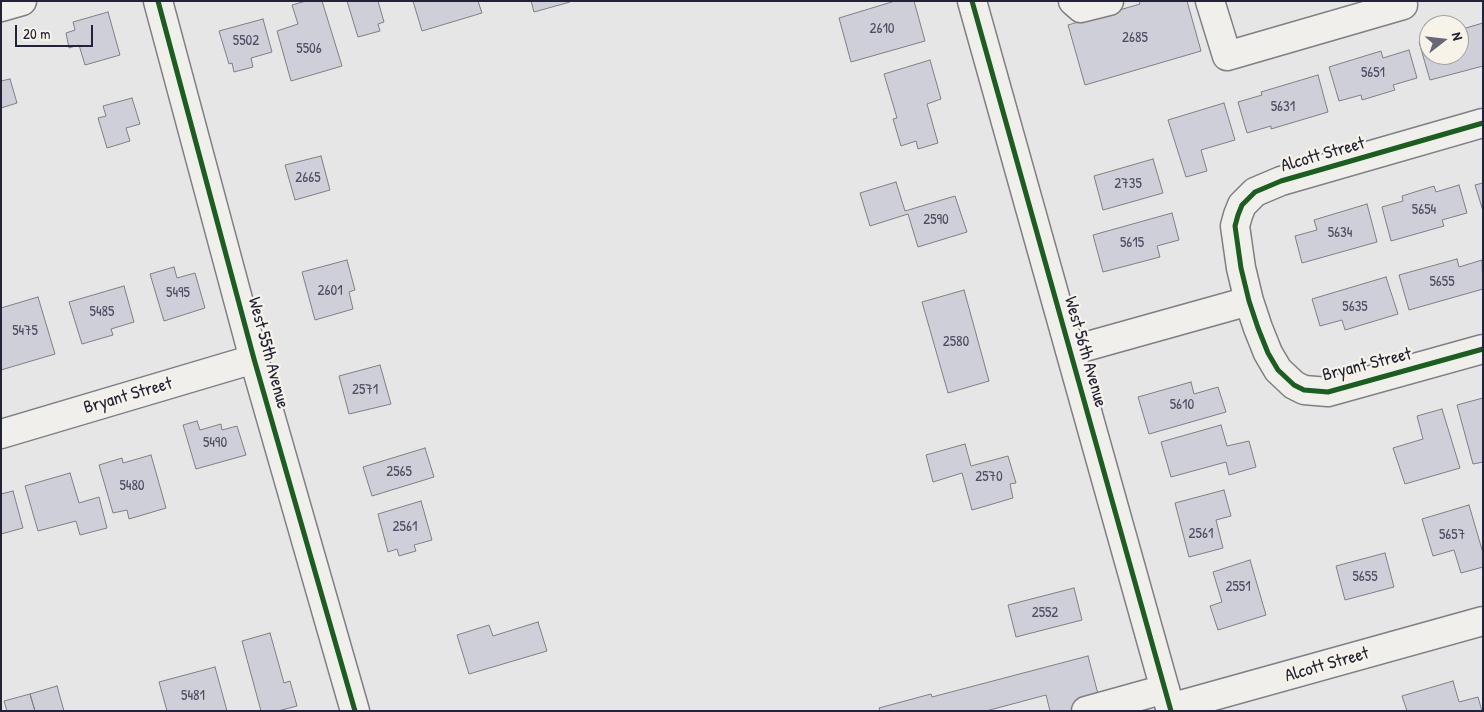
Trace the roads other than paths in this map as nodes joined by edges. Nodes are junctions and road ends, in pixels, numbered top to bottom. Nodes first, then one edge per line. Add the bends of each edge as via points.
1 (22, 1) edge
2 (158, 1) edge
3 (972, 1) edge
4 (1073, 1) edge
5 (1109, 1) edge
6 (1210, 1) edge
7 (1402, 1) edge
8 (1, 7) edge
9 (1483, 123) edge
10 (1249, 301) junction
11 (1483, 348) edge
12 (1070, 351) junction
13 (254, 359) junction
14 (1, 434) edge
15 (1483, 621) edge
16 (1169, 703) edge
17 (355, 711) edge
18 (1086, 711) edge

1 - 8 street
2 - 13 street, West 55th Avenue
3 - 12 street, West 56th Avenue
4 - 5 street via 1081,8
6 - 7 street via 1226,56 1403,4
9 - 10 street, Alcott Street via 1281,181 1255,192 1242,205 1235,226
10 - 11 street, Bryant Street via 1268,353 1278,370 1304,390 1328,392
10 - 12 street
12 - 16 street, West 56th Avenue
13 - 14 street, Bryant Street
13 - 17 street, West 55th Avenue
15 - 16 street, Alcott Street
16 - 18 street, Alcott Street

